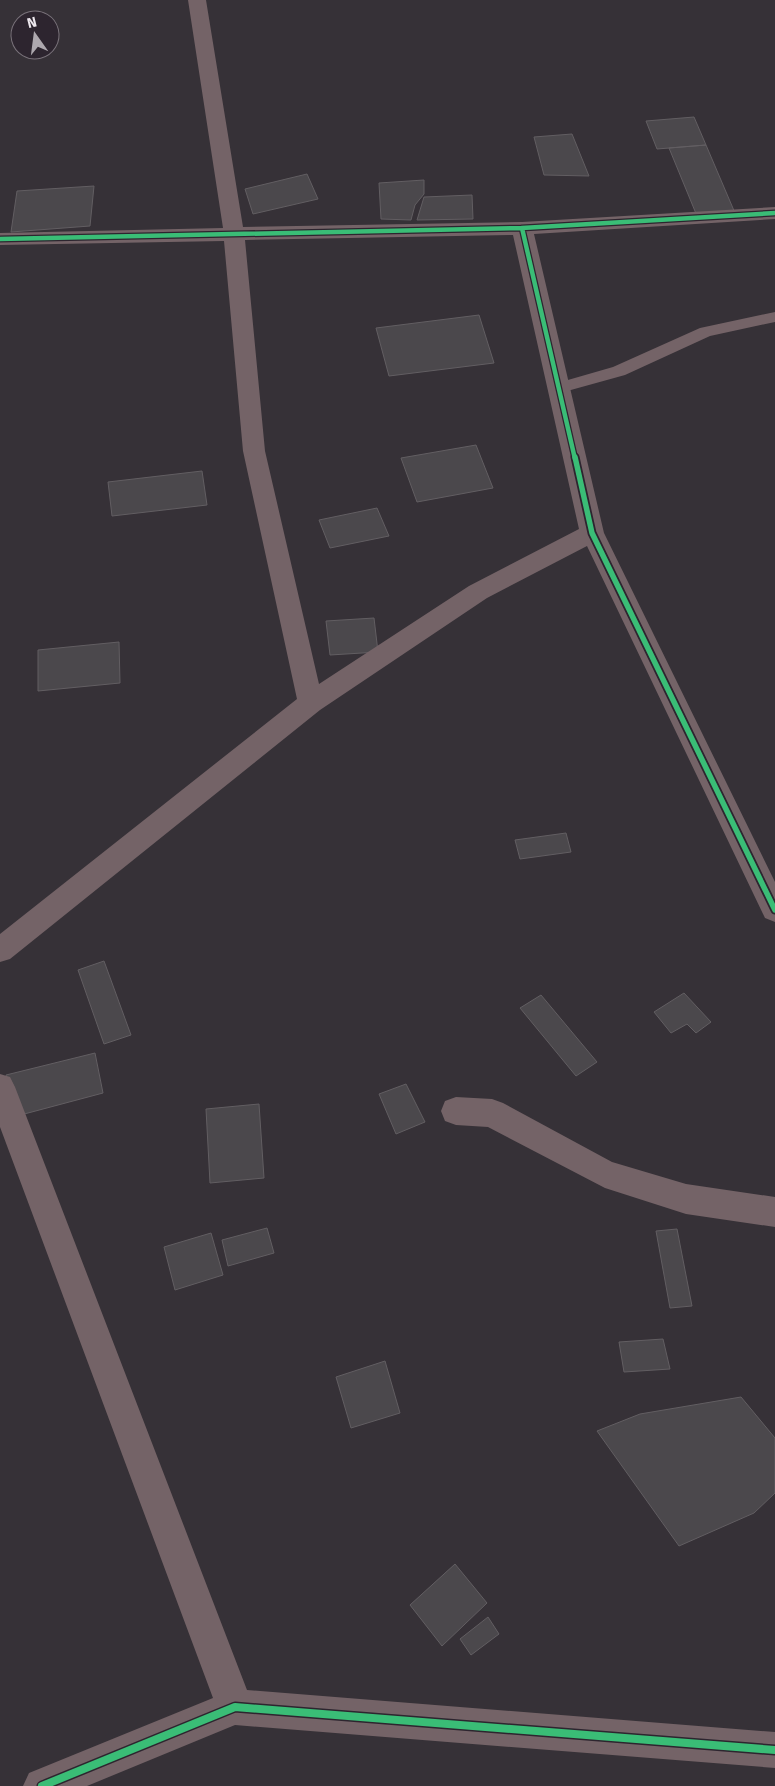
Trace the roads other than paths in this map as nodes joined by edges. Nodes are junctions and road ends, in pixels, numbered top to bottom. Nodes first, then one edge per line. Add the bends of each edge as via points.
1 (197, 0) edge
2 (775, 212) edge
3 (522, 228) junction
4 (234, 233) junction
5 (0, 239) edge
6 (775, 318) edge
7 (560, 388) junction
8 (592, 533) junction
9 (311, 703) junction
10 (775, 910) edge
11 (0, 950) edge
12 (0, 1087) edge
13 (456, 1111) dead end
14 (775, 1212) edge
15 (235, 1707) junction
16 (775, 1750) edge
17 (42, 1786) edge

1 - 4 street
2 - 3 street
3 - 4 street
3 - 7 street
4 - 5 street
4 - 9 street via 254,451
6 - 7 lane via 706,332 619,371
7 - 8 street
8 - 9 street via 478,592
8 - 10 street
9 - 11 street
12 - 15 street
13 - 14 street via 492,1113 606,1174 686,1199
15 - 16 street
15 - 17 street

